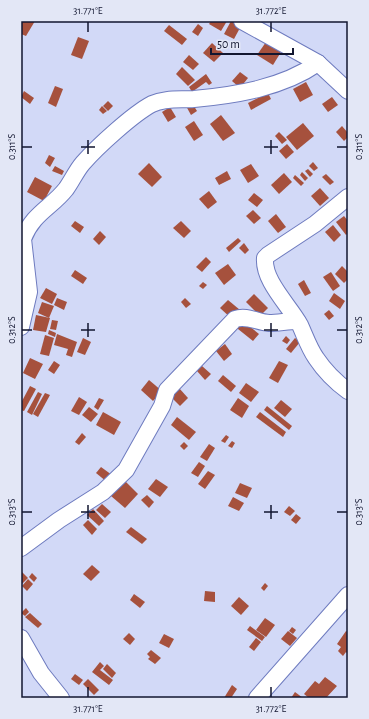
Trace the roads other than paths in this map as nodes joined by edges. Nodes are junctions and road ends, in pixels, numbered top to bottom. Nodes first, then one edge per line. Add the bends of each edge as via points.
1 (242, 21) edge
2 (318, 63) junction
3 (348, 91) edge
4 (348, 197) edge
5 (297, 321) junction
6 (21, 327) edge
7 (348, 391) edge
8 (21, 548) edge
9 (348, 594) edge
10 (21, 638) edge
11 (61, 698) edge
12 (257, 698) edge

1 - 2 street
2 - 3 street
2 - 6 street via 286,81 265,87 152,104 96,148 58,199 36,216 26,231 23,239 29,292
4 - 5 street via 315,224 265,258 265,265 278,294
5 - 7 street via 316,358
5 - 8 street via 268,323 249,318 235,319 167,390 162,406 126,470 103,492
9 - 12 street
10 - 11 street via 41,673

